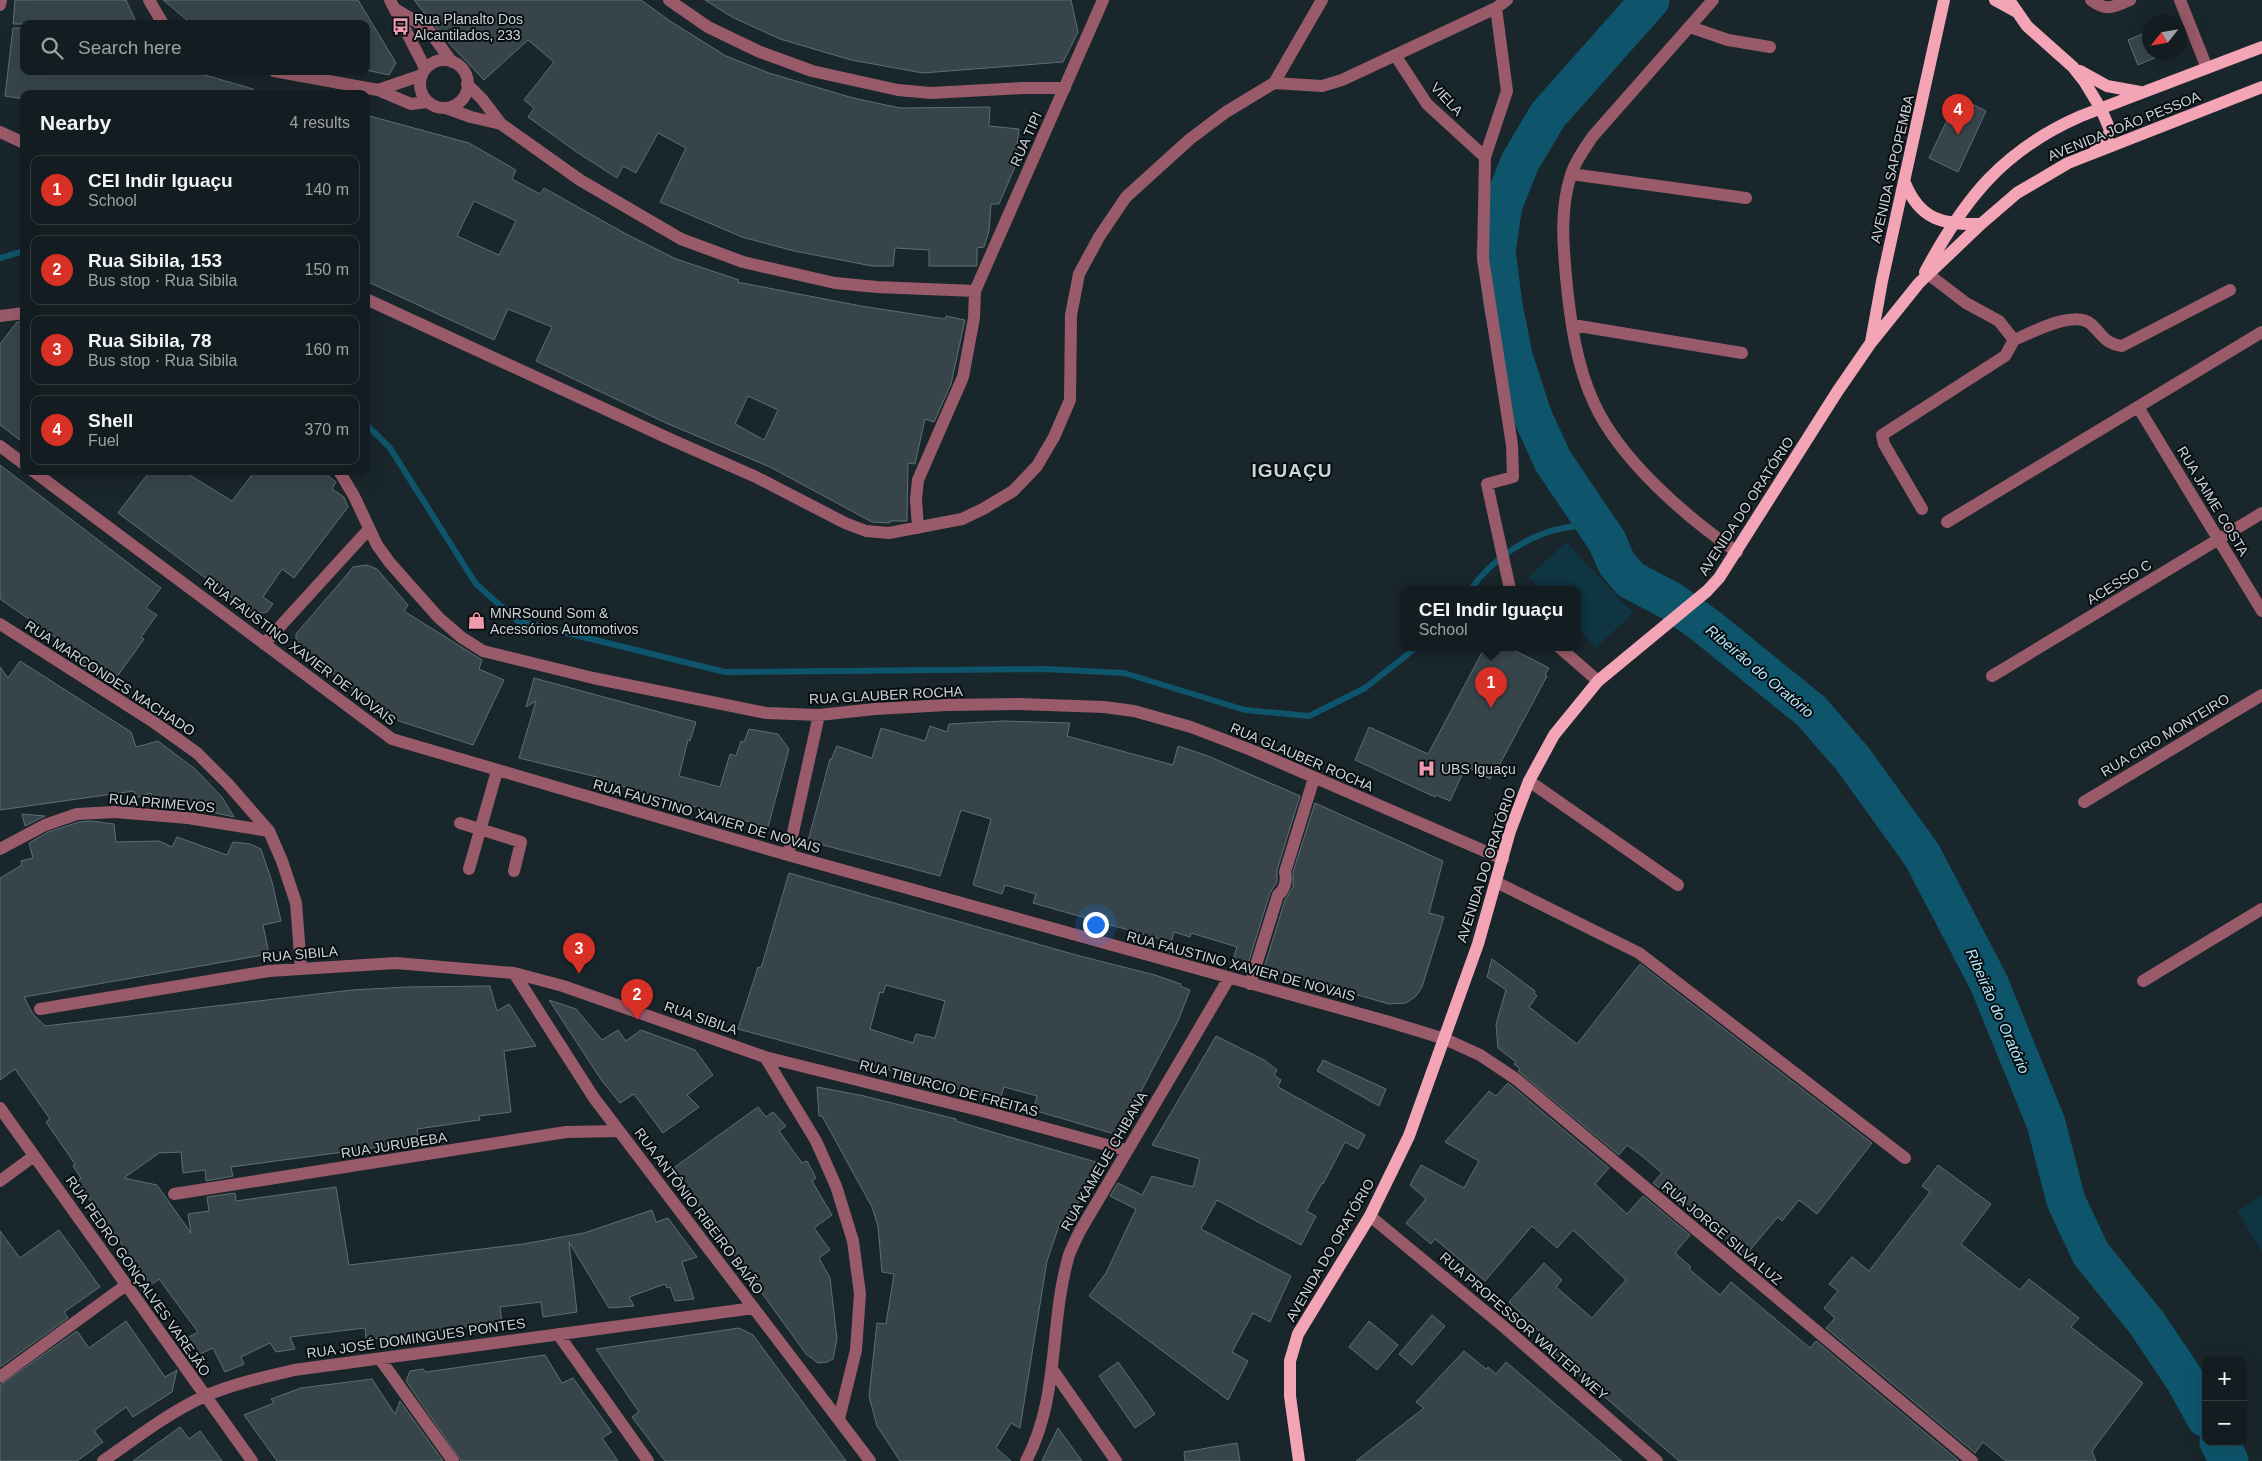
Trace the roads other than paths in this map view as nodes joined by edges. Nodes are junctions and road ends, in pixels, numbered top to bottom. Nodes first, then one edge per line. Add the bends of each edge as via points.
1 (1, 0) edge
2 (148, 0) edge
3 (669, 0) edge
4 (1103, 0) edge
5 (1322, 0) edge
6 (1507, 0) edge
7 (1713, 0) edge
8 (1995, 0) edge
9 (2091, 0) edge
10 (2130, 0) edge
11 (2180, 0) edge
12 (1947, 2) edge
13 (392, 4) edge
14 (0, 5) edge
15 (2012, 5) edge
16 (1496, 8) junction
17 (160, 20) edge
18 (1690, 27) junction
19 (1770, 47) dead end
20 (2262, 47) edge
21 (1395, 55) junction
22 (452, 62) junction
23 (2073, 67) junction
24 (2206, 68) junction
25 (424, 72) junction
26 (296, 75) edge
27 (467, 84) junction
28 (1274, 84) junction
29 (1064, 88) junction
30 (2262, 88) edge
31 (378, 90) junction
32 (2143, 92) junction
33 (427, 102) junction
34 (446, 108) junction
35 (2101, 108) junction
36 (501, 124) junction
37 (0, 132) edge
38 (20, 141) edge
39 (2087, 154) junction
40 (1485, 157) junction
41 (1571, 174) junction
42 (1905, 183) junction
43 (1746, 198) dead end
44 (1953, 223) junction
45 (1981, 224) junction
46 (1924, 279) junction
47 (2230, 290) dead end
48 (975, 291) junction
49 (370, 301) edge
50 (20, 314) edge
51 (0, 316) edge
52 (1573, 325) junction
53 (2262, 332) edge
54 (2014, 340) junction
55 (1870, 344) junction
56 (1742, 353) dead end
57 (2138, 407) junction
58 (0, 446) edge
59 (20, 461) edge
60 (39, 475) edge
61 (341, 475) edge
62 (1922, 509) dead end
63 (2262, 513) edge
64 (1947, 522) dead end
65 (918, 528) junction
66 (369, 529) junction
67 (2218, 539) junction
68 (1737, 552) junction
69 (1509, 586) edge
70 (2262, 611) edge
71 (0, 624) edge
72 (264, 644) junction
73 (1564, 651) edge
74 (1992, 676) dead end
75 (1598, 681) junction
76 (2262, 695) edge
77 (819, 715) junction
78 (497, 771) junction
79 (1314, 778) junction
80 (1529, 781) junction
81 (2084, 802) dead end
82 (460, 823) dead end
83 (480, 829) junction
84 (268, 831) junction
85 (0, 849) edge
86 (788, 855) junction
87 (1503, 858) junction
88 (469, 869) dead end
89 (514, 870) dead end
90 (1496, 882) junction
91 (1678, 885) dead end
92 (2262, 909) edge
93 (302, 968) junction
94 (514, 972) junction
95 (1228, 978) junction
96 (2143, 982) dead end
97 (1250, 984) junction
98 (40, 1009) dead end
99 (1445, 1039) junction
100 (765, 1057) junction
101 (0, 1108) edge
102 (620, 1131) junction
103 (1125, 1150) junction
104 (34, 1156) junction
105 (1905, 1158) dead end
106 (0, 1181) edge
107 (174, 1194) dead end
108 (1370, 1216) junction
109 (126, 1285) junction
110 (754, 1308) junction
111 (558, 1334) junction
112 (380, 1359) junction
113 (1052, 1369) junction
114 (0, 1377) edge
115 (205, 1396) junction
116 (839, 1420) junction
117 (104, 1461) edge
118 (252, 1461) edge
119 (453, 1461) edge
120 (648, 1461) edge
121 (870, 1461) edge
122 (1026, 1461) edge
123 (1116, 1461) edge
124 (1299, 1461) edge
125 (1657, 1461) edge
126 (1972, 1461) edge

1 - 14 street
2 - 17 street
3 - 29 street via 708,27 760,52 822,74 898,90 931,93
4 - 29 street, RUA TIPI
5 - 28 street
6 - 16 street
7 - 18 street
8 - 15 main road, AVENIDA JOÃO PESSOA
9 - 10 street via 2108,9
11 - 24 street
12 - 42 main road, AVENIDA SAPOPEMBA
13 - 22 street via 427,28
13 - 25 street
15 - 23 main road, AVENIDA JOÃO PESSOA via 2040,39
16 - 21 street
16 - 40 street via 1507,91
18 - 19 street via 1728,40
18 - 41 street via 1593,136
20 - 24 main road, AVENIDA JOÃO PESSOA
21 - 28 street via 1322,86
21 - 40 street, VIELA via 1428,104
22 - 25 street via 438,61
22 - 27 street via 463,71
23 - 32 main road via 2107,86
23 - 35 main road, AVENIDA JOÃO PESSOA
24 - 32 main road, AVENIDA JOÃO PESSOA
25 - 31 street
25 - 33 street via 420,88
26 - 31 street
27 - 34 street via 462,100
27 - 36 street
28 - 65 street via 1226,112 1190,139 1126,197 1099,237 1079,274 1071,315 1070,400 1037,466 1013,491 983,510
29 - 48 street, RUA TIPI
30 - 39 main road, AVENIDA JOÃO PESSOA
31 - 33 street via 412,104
32 - 35 main road, AVENIDA JOÃO PESSOA
33 - 34 street
34 - 36 street
35 - 39 main road via 2109,134 2103,143
35 - 44 main road, AVENIDA JOÃO PESSOA via 2061,124 2024,146 1981,185
36 - 48 street via 630,211 681,239 743,262 836,282
37 - 38 street
39 - 45 main road, AVENIDA JOÃO PESSOA via 2031,183
40 - 69 street via 1483,260 1512,445 1513,477 1487,484
41 - 43 street
41 - 52 street via 1563,243
42 - 44 main road via 1914,203 1922,211
42 - 55 main road, AVENIDA SAPOPEMBA
44 - 45 main road
44 - 46 main road, AVENIDA JOÃO PESSOA
45 - 46 main road, AVENIDA DO ORATÓRIO
46 - 54 street via 1999,321
46 - 55 main road, AVENIDA DO ORATÓRIO
47 - 54 street via 2122,346 2110,344 2089,322 2065,319
48 - 65 street via 974,318 963,377 918,480
49 - 65 street via 756,477 845,523 874,533
50 - 51 street
52 - 56 street
52 - 68 street via 1584,375 1594,403 1607,425 1643,473 1689,517
53 - 57 street
54 - 62 street via 2005,356 1882,435 1884,444
55 - 68 main road, AVENIDA DO ORATÓRIO via 1836,392
57 - 64 street
57 - 67 street, RUA JAIME COSTA
58 - 59 street
60 - 72 street, RUA FAUSTINO XAVIER DE NOVAIS
61 - 66 street, RUA GLAUBER ROCHA
63 - 67 street, ACESSO C
66 - 72 street
66 - 77 street, RUA GLAUBER ROCHA via 390,563 423,601 461,637 483,650 593,678 766,713
67 - 70 street, RUA JAIME COSTA
67 - 74 street, ACESSO C
68 - 75 main road, AVENIDA DO ORATÓRIO via 1707,591
71 - 84 street, RUA MARCONDES MACHADO via 197,753
72 - 78 street, RUA FAUSTINO XAVIER DE NOVAIS via 392,739
73 - 75 street
75 - 80 main road, AVENIDA DO ORATÓRIO via 1554,734
76 - 81 street, RUA CIRO MONTEIRO
77 - 79 street, RUA GLAUBER ROCHA via 947,705 1104,707 1191,727
77 - 86 street
78 - 83 street
78 - 86 street, RUA FAUSTINO XAVIER DE NOVAIS
79 - 87 street, RUA GLAUBER ROCHA
79 - 97 street via 1285,872 1282,892 1278,895
80 - 87 main road, AVENIDA DO ORATÓRIO
80 - 91 street
82 - 83 street
83 - 88 street
83 - 89 street via 521,842
84 - 85 street, RUA PRIMEVOS via 188,818 115,812 77,814 37,828
84 - 93 street, RUA MARCONDES MACHADO via 296,903
86 - 95 street, RUA FAUSTINO XAVIER DE NOVAIS
87 - 90 main road, AVENIDA DO ORATÓRIO
90 - 99 main road, AVENIDA DO ORATÓRIO
90 - 105 street via 1639,953
92 - 96 street
93 - 94 street, RUA SIBILA via 396,963
93 - 98 street, RUA SIBILA
94 - 100 street, RUA SIBILA via 564,986
94 - 102 street, RUA ANTÔNIO RIBEIRO BAIÃO via 594,1098
95 - 97 street, RUA FAUSTINO XAVIER DE NOVAIS
95 - 103 street, RUA KAMEUE CHIBANA
97 - 99 street, RUA FAUSTINO XAVIER DE NOVAIS
99 - 108 main road, AVENIDA DO ORATÓRIO via 1409,1136
99 - 126 street, RUA JORGE SILVA LUZ via 1480,1055 1516,1080
100 - 103 street, RUA TIBURCIO DE FREITAS
100 - 116 street via 816,1141 836,1186 853,1241 860,1294 856,1350
101 - 104 street, RUA PEDRO GONÇALVES VAREJÃO
102 - 107 street, RUA JURUBEBA via 566,1132
102 - 110 street, RUA ANTÔNIO RIBEIRO BAIÃO
103 - 113 street, RUA KAMEUE CHIBANA via 1069,1255
104 - 106 street
104 - 109 street, RUA PEDRO GONÇALVES VAREJÃO
108 - 124 main road, AVENIDA DO ORATÓRIO via 1298,1334 1290,1361 1290,1396
108 - 125 street, RUA PROFESSOR WALTER WEY via 1504,1327
109 - 114 street
109 - 115 street, RUA PEDRO GONÇALVES VAREJÃO
110 - 111 street, RUA JOSÉ DOMINGUES PONTES
110 - 116 street, RUA ANTÔNIO RIBEIRO BAIÃO
111 - 112 street, RUA JOSÉ DOMINGUES PONTES
111 - 120 street
112 - 115 street, RUA JOSÉ DOMINGUES PONTES via 294,1370
112 - 119 street
113 - 122 street, RUA KAMEUE CHIBANA via 1046,1410
113 - 123 street
115 - 117 street, RUA JOSÉ DOMINGUES PONTES via 169,1415
115 - 118 street, RUA PEDRO GONÇALVES VAREJÃO
116 - 121 street, RUA ANTÔNIO RIBEIRO BAIÃO

